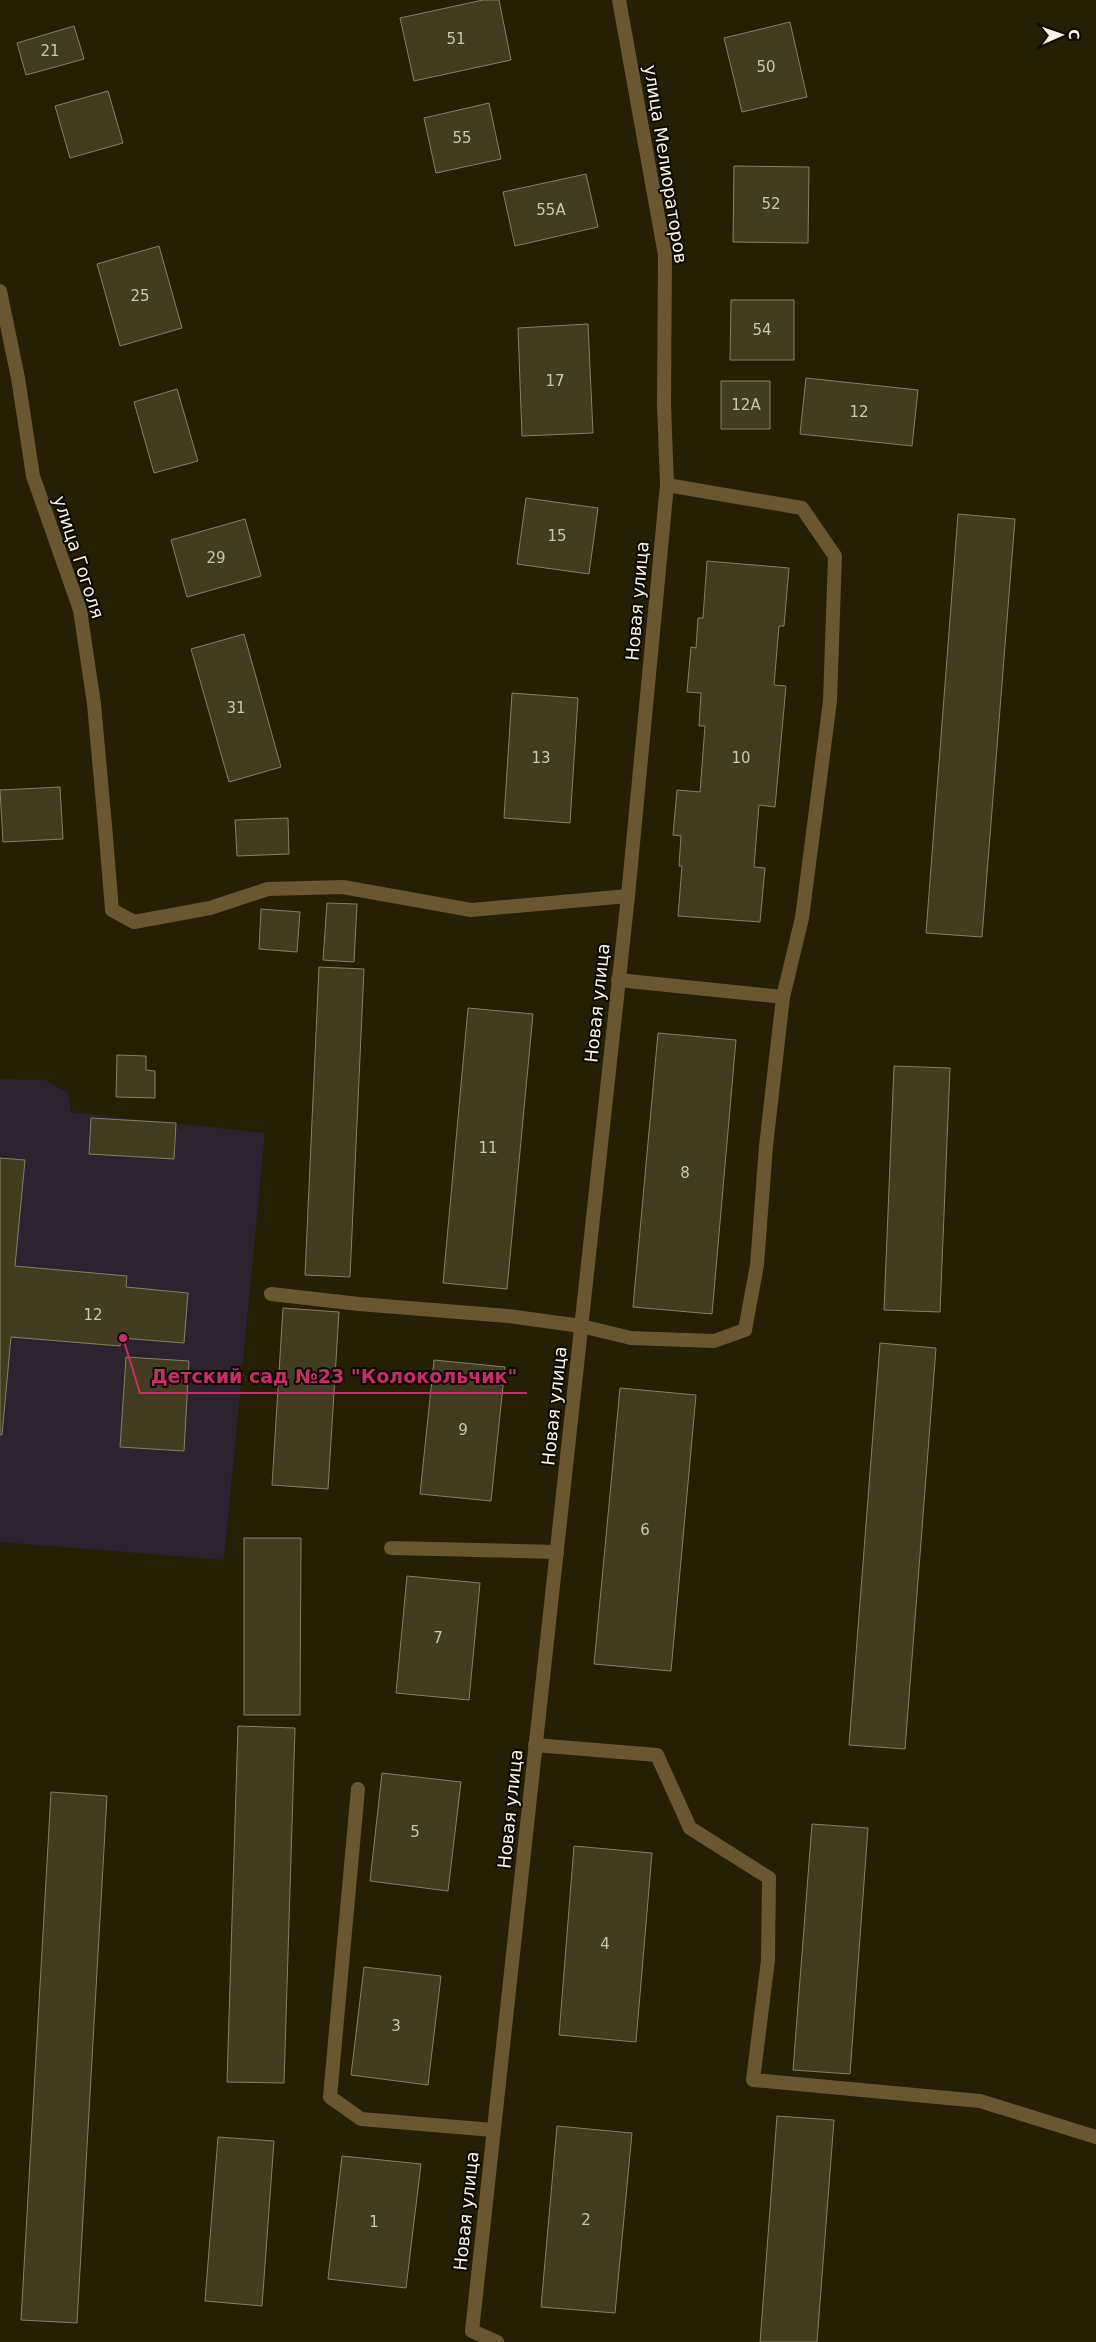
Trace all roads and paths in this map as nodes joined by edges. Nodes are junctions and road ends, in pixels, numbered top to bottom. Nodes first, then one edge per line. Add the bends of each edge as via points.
1 (619, 0) edge
2 (0, 291) edge
3 (667, 485) junction
4 (628, 896) junction
5 (618, 980) junction
6 (783, 997) junction
7 (271, 1294) dead end
8 (581, 1326) junction
9 (391, 1548) dead end
10 (557, 1552) junction
11 (536, 1745) junction
12 (358, 1789) dead end
13 (494, 2130) junction
14 (1096, 2137) edge
15 (497, 2342) edge

1 - 3 street, улица Мелиораторов via 665,255
2 - 4 street, улица Гоголя via 33,476 80,610 94,704 112,910 134,922 210,908 268,889 343,888 471,910
3 - 4 street, Новая улица
3 - 6 street via 802,508 835,556 830,701 802,918
4 - 5 street, Новая улица
5 - 6 street
5 - 8 street, Новая улица
6 - 8 street via 766,1146 757,1266 744,1330 714,1341 631,1338
7 - 8 street
8 - 10 street, Новая улица
9 - 10 street
10 - 11 street, Новая улица
11 - 13 street, Новая улица
11 - 14 street via 657,1756 690,1828 769,1878 768,1960 753,2080 980,2101
12 - 13 street via 330,2096 361,2118
13 - 15 street, Новая улица via 472,2331

